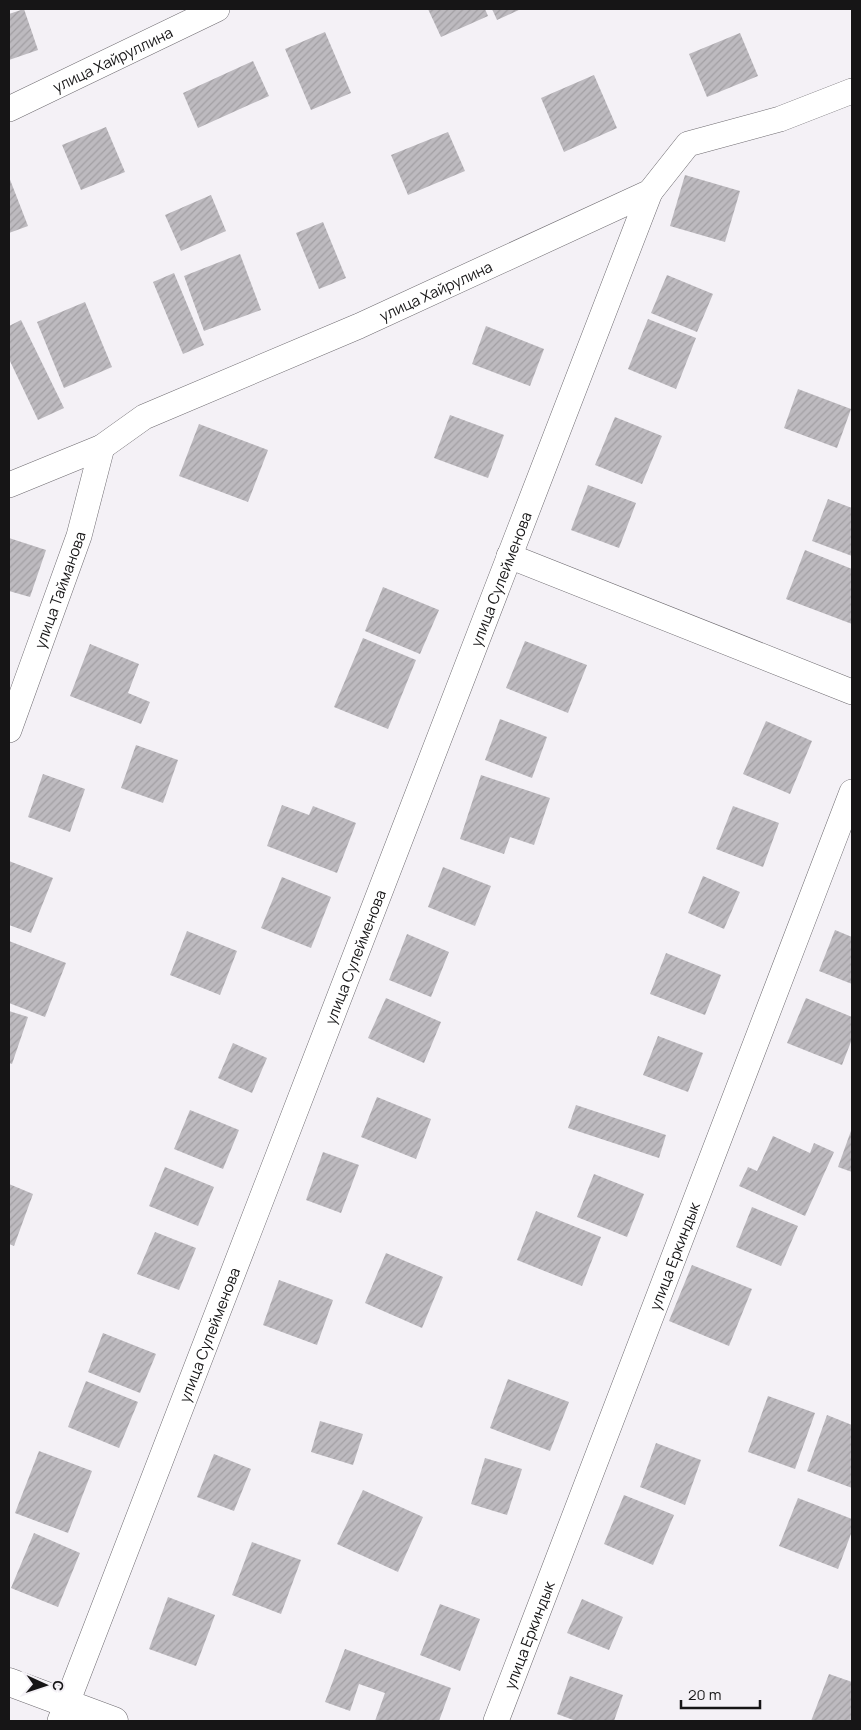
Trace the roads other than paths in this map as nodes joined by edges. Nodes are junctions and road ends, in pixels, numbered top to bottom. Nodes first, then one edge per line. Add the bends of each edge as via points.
1 (216, 9) edge
2 (852, 91) edge
3 (9, 109) edge
4 (650, 192) junction
5 (102, 447) junction
6 (9, 485) edge
7 (509, 556) junction
8 (852, 692) edge
9 (9, 730) edge
10 (852, 792) edge
11 (9, 1682) edge
12 (63, 1712) edge
13 (114, 1721) edge
14 (496, 1721) edge

1 - 3 street, улица Хайруллина
2 - 4 street, улица Хайрулина via 780,119 688,144
4 - 5 street, улица Хайрулина via 359,326 144,417
4 - 7 street, улица Сулейменова
5 - 6 street, улица Хайрулина
5 - 9 street, улица Тайманова via 79,536
7 - 8 street
7 - 12 street, улица Сулейменова
10 - 14 street, улица Еркиндык
11 - 12 street
12 - 13 street

